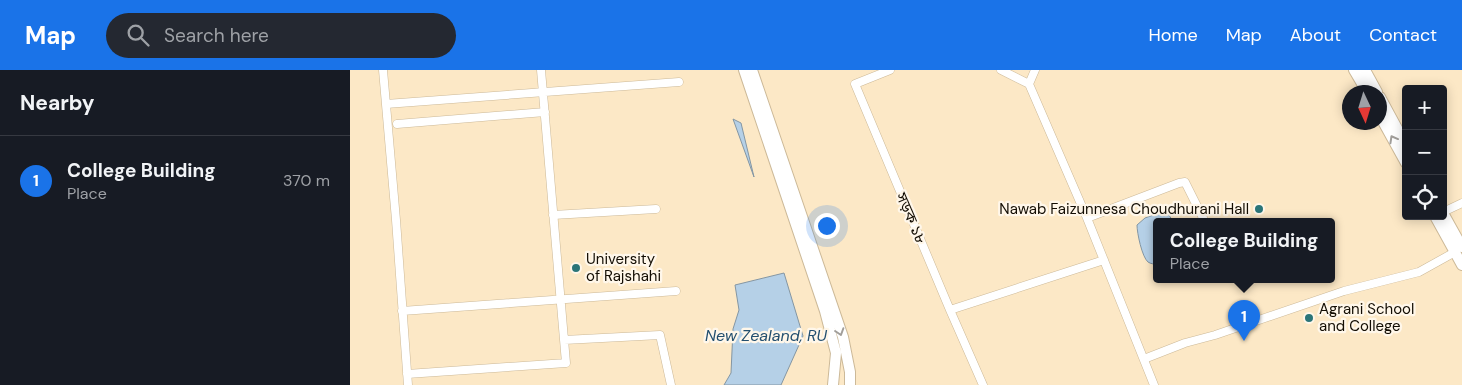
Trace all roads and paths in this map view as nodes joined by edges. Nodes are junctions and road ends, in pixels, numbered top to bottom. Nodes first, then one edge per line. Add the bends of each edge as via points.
1 (383, 70) edge
2 (541, 70) edge
3 (744, 70) edge
4 (752, 70) edge
5 (890, 70) edge
6 (1001, 70) edge
7 (1035, 70) edge
8 (1354, 70) edge
9 (1365, 70) edge
10 (679, 82) dead end
11 (1028, 84) junction
12 (1363, 85) edge
13 (1373, 85) edge
14 (543, 92) junction
15 (386, 104) junction
16 (1387, 110) edge
17 (545, 112) junction
18 (397, 124) dead end
19 (1387, 129) edge
20 (1402, 138) edge
21 (1402, 156) edge
22 (1462, 203) edge
23 (656, 209) dead end
24 (1447, 210) edge
25 (554, 215) junction
26 (1087, 218) junction
27 (1203, 218) edge
28 (1438, 220) edge
29 (1446, 220) edge
30 (1459, 250) edge
31 (1104, 260) junction
32 (1462, 265) edge
33 (676, 291) dead end
34 (560, 300) junction
35 (950, 310) junction
36 (402, 311) junction
37 (564, 340) junction
38 (1144, 359) junction
39 (407, 374) junction
40 (408, 385) edge
41 (671, 385) edge
42 (833, 385) edge
43 (850, 385) edge
44 (983, 385) edge
45 (1154, 385) edge

1 - 15 street
2 - 14 street
3 - 42 main road via 826,311 836,353
4 -> 43 main road via 842,337
5 - 35 street, সড়ক ১৮ via 855,84
6 - 11 street
7 - 11 street
8 - 12 main road
9 - 13 main road
10 - 14 street
11 - 26 street
14 - 15 street
14 - 17 street
15 - 36 street
16 - 20 main road
17 - 18 street
17 - 25 street
21 -> 19 main road
22 - 24 street
23 - 25 street
25 - 34 street
26 - 27 street via 1185,182
26 - 31 street
28 - 30 main road
29 - 30 main road
30 - 32 main road
30 - 38 street via 1420,272 1344,291
31 - 35 street
31 - 38 street
33 - 34 street
34 - 36 street
34 - 37 street
35 - 44 street, সড়ক ১৮
36 - 39 street
37 - 39 street via 566,364
37 - 41 street via 660,335
38 - 45 street
39 - 40 street

